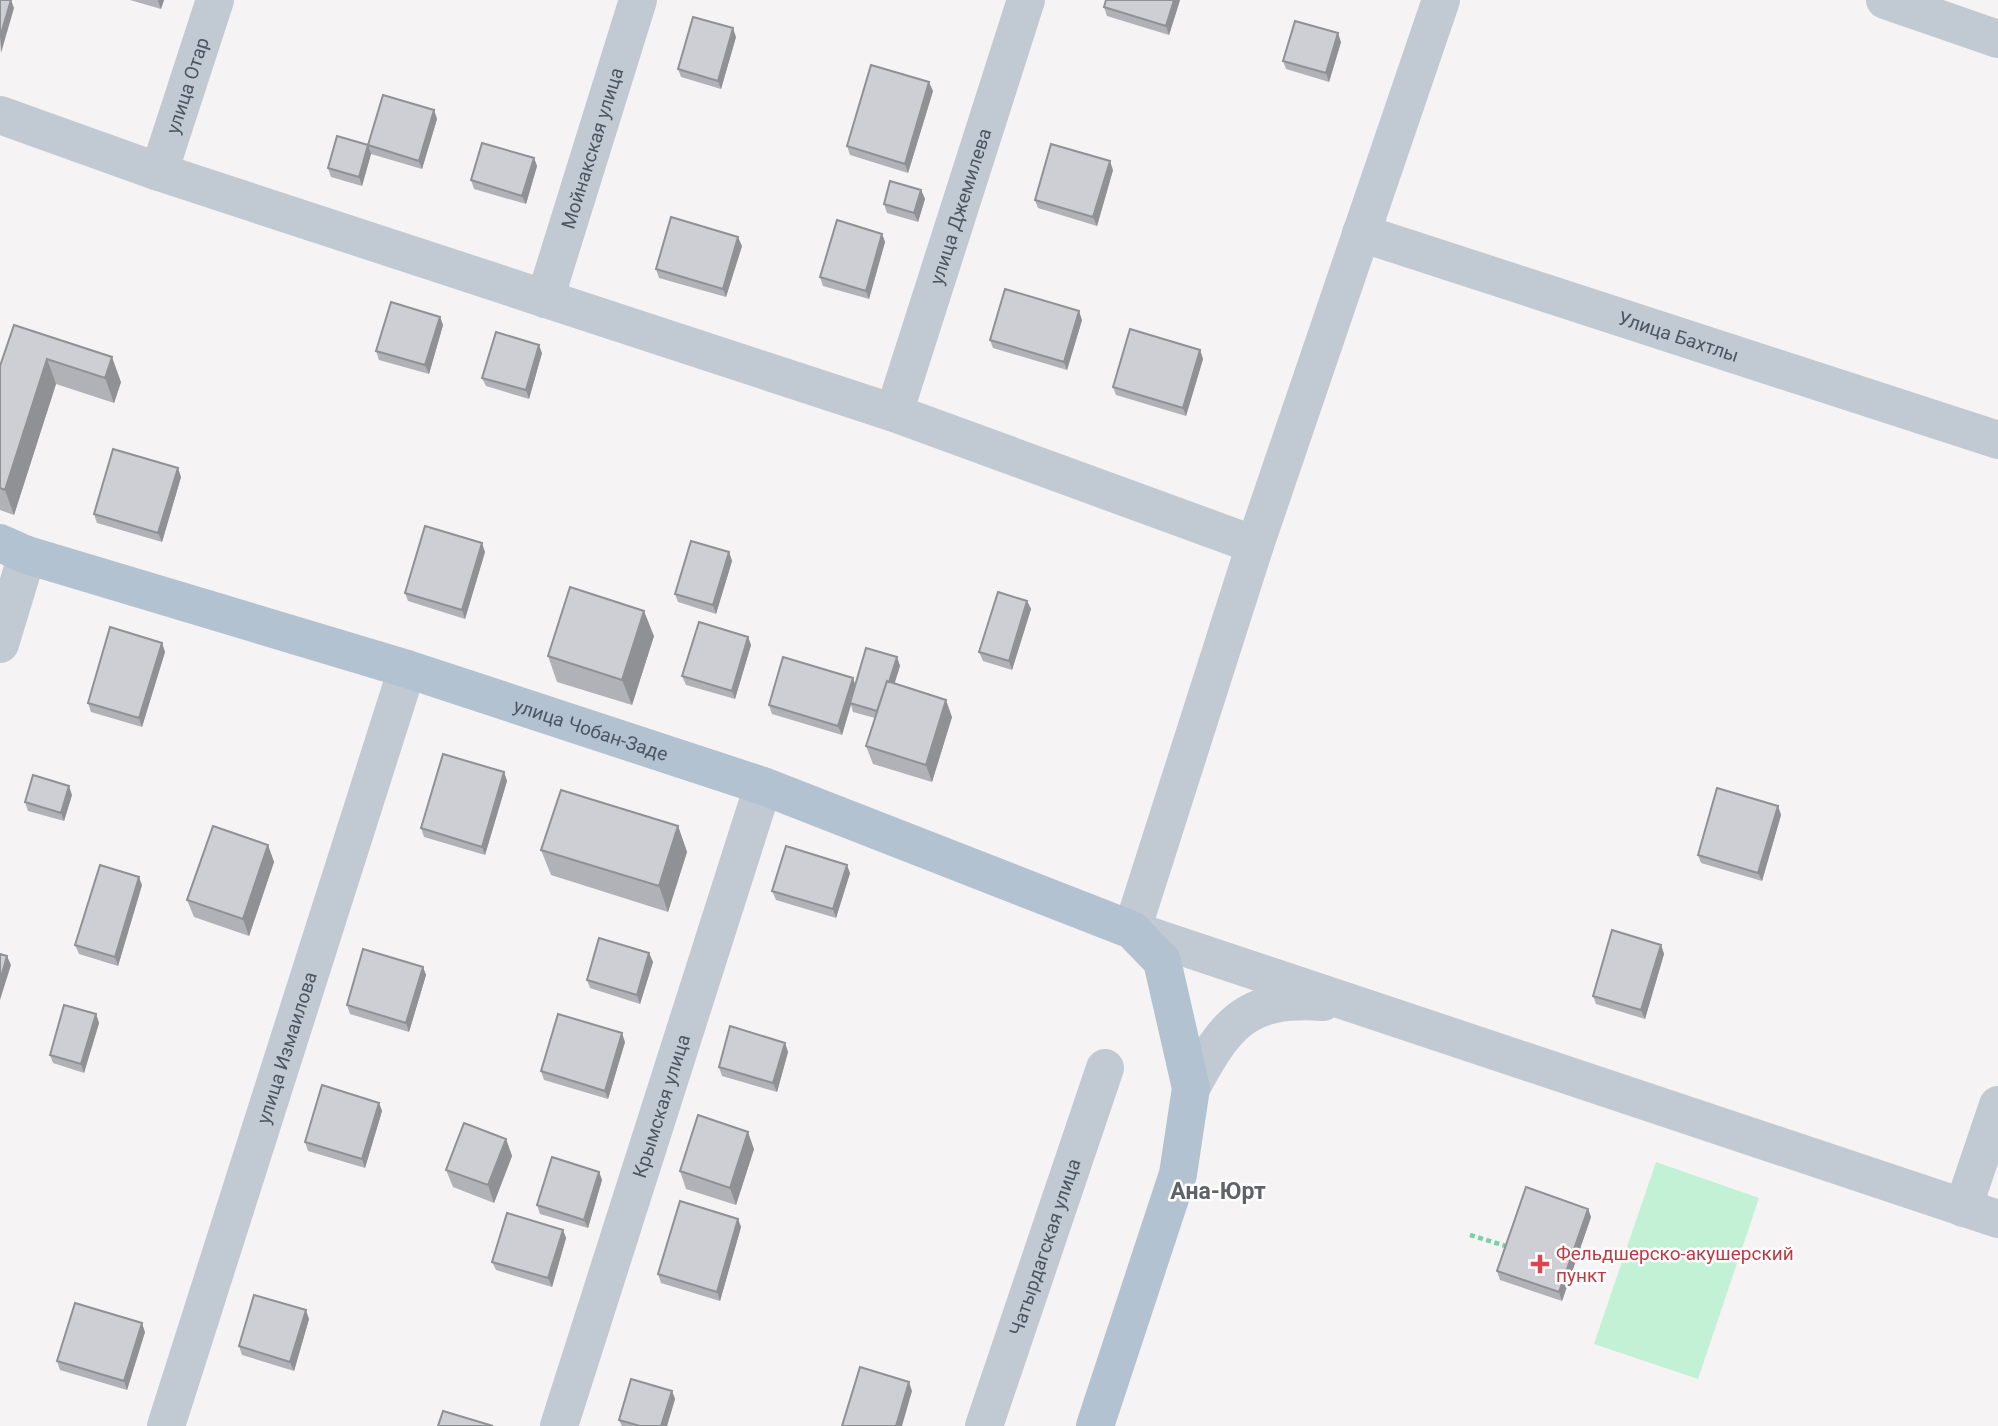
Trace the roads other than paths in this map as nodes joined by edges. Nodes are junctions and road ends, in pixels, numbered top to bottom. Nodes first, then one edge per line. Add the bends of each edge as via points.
1 (215, 0) edge
2 (638, 0) edge
3 (1026, 0) edge
4 (1441, 0) edge
5 (1885, 0) edge
6 (1998, 39) edge
7 (0, 115) edge
8 (159, 172) junction
9 (1361, 233) junction
10 (545, 299) junction
11 (894, 413) junction
12 (1998, 440) edge
13 (1255, 545) junction
14 (14, 549) edge
15 (0, 644) edge
16 (407, 669) junction
17 (763, 786) junction
18 (1132, 930) junction
19 (1354, 1004) junction
20 (1105, 1068) dead end
21 (1191, 1088) junction
22 (1998, 1105) edge
23 (1980, 1214) edge
24 (166, 1426) edge
25 (559, 1426) edge
26 (984, 1426) edge
27 (1095, 1426) edge

1 - 8 street, улица Отар
2 - 10 street, Мойнакская улица
3 - 11 street, улица Джемилева
4 - 9 street
5 - 6 street
7 - 8 street
8 - 10 street
9 - 12 street, Улица Бахтлы
9 - 13 street
10 - 11 street
11 - 13 street
13 - 18 street
14 - 15 street
14 - 16 main road, улица Чобан-Заде
16 - 17 main road, улица Чобан-Заде
16 - 24 street, улица Измаилова
17 - 18 main road, улица Чобан-Заде
17 - 25 street, Крымская улица
18 - 19 street
18 - 21 main road, улица Чобан-Заде via 1162,961
19 - 21 street via 1300,1000 1235,1021 1217,1040
19 - 23 street
20 - 26 street, Чатырдагская улица
21 - 27 main road via 1178,1174
22 - 23 street

